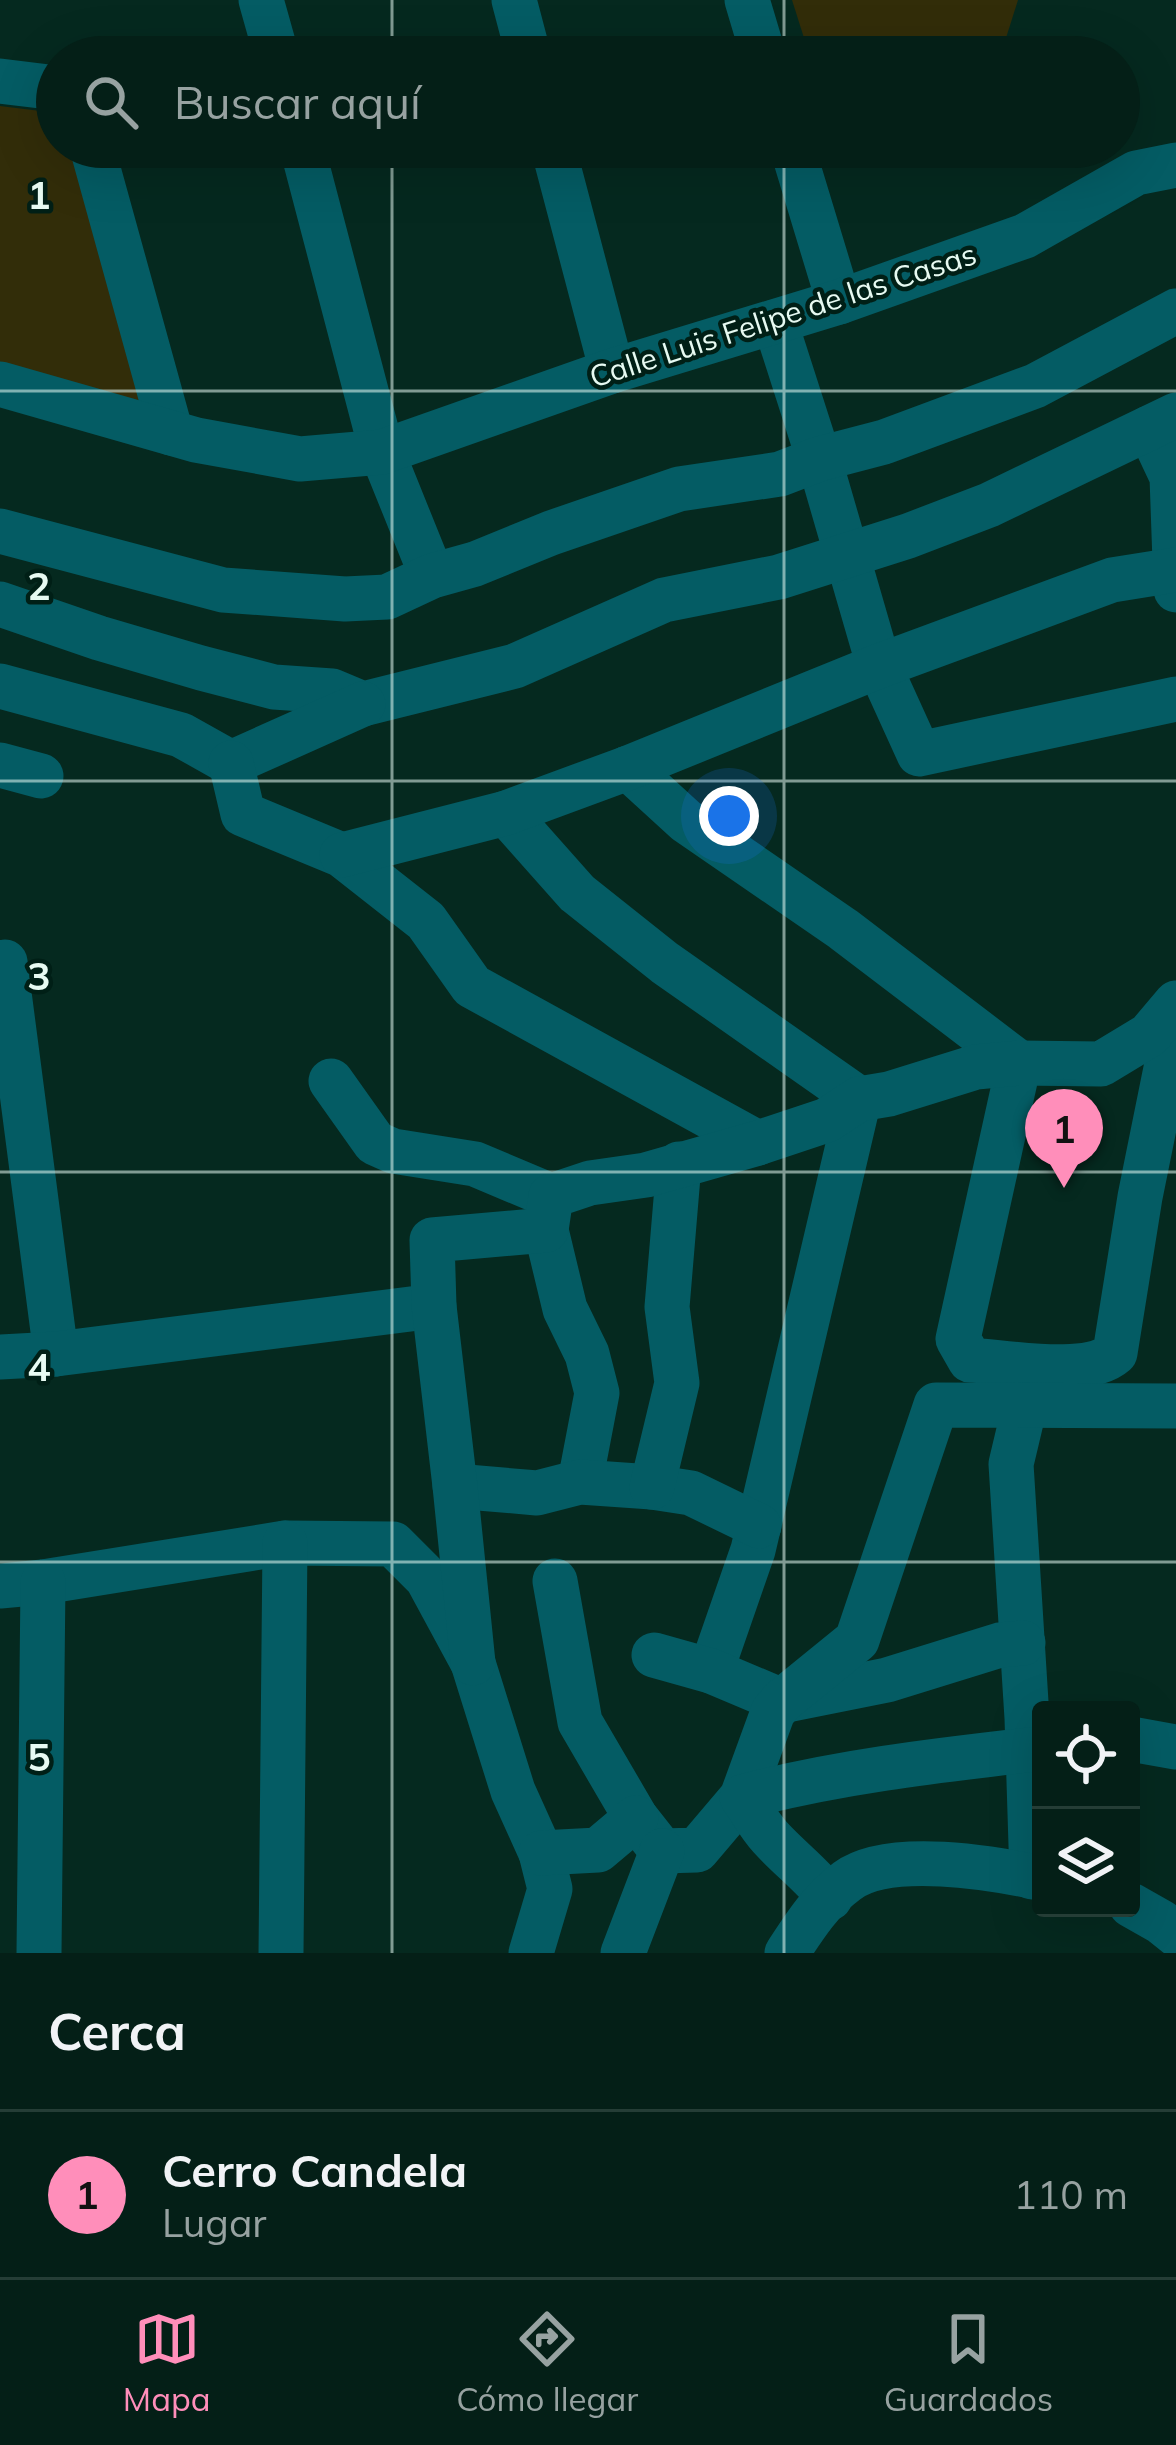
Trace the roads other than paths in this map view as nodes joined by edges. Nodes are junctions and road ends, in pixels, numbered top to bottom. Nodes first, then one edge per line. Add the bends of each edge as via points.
1 (261, 0) edge
2 (514, 0) edge
3 (747, 0) edge
4 (271, 36) edge
5 (523, 36) edge
6 (758, 36) edge
7 (0, 82) edge
8 (36, 86) edge
9 (1176, 165) edge
10 (98, 168) edge
11 (308, 168) edge
12 (559, 168) edge
13 (798, 168) edge
14 (839, 302) junction
15 (1176, 311) edge
16 (775, 322) junction
17 (612, 371) junction
18 (0, 384) edge
19 (1163, 422) edge
20 (171, 433) junction
21 (382, 452) junction
22 (819, 459) junction
23 (0, 531) edge
24 (846, 555) junction
25 (1174, 570) edge
26 (432, 576) junction
27 (1176, 590) edge
28 (0, 604) edge
29 (879, 666) junction
30 (0, 686) edge
31 (1176, 699) edge
32 (363, 704) junction
33 (231, 763) junction
34 (628, 768) junction
35 (506, 813) junction
36 (341, 855) junction
37 (5, 962) dead end
38 (1176, 1003) edge
39 (1176, 1019) edge
40 (1019, 1064) junction
41 (331, 1081) dead end
42 (859, 1099) junction
43 (758, 1143) junction
44 (679, 1165) junction
45 (549, 1213) junction
46 (434, 1306) junction
47 (56, 1354) junction
48 (0, 1358) edge
49 (1025, 1405) junction
50 (1176, 1406) edge
51 (580, 1482) junction
52 (455, 1486) junction
53 (652, 1486) junction
54 (759, 1526) junction
55 (285, 1543) junction
56 (556, 1581) dead end
57 (21, 1584) edge
58 (1023, 1643) junction
59 (654, 1655) dead end
60 (473, 1663) junction
61 (711, 1671) junction
62 (782, 1701) junction
63 (1032, 1730) edge
64 (1140, 1740) edge
65 (1176, 1747) edge
66 (742, 1797) junction
67 (649, 1834) junction
68 (541, 1853) junction
69 (1032, 1876) edge
70 (830, 1898) junction
71 (1140, 1910) edge
72 (1176, 1934) edge
73 (39, 1953) edge
74 (281, 1953) edge
75 (531, 1953) edge
76 (623, 1953) edge
77 (787, 1953) edge

1 - 4 street
2 - 5 street
3 - 6 street
7 - 8 street
9 - 14 street, Calle Luis Felipe de las Casas via 1136,173 1025,236
10 - 20 street
11 - 21 street
12 - 17 street
13 - 14 street
14 - 16 street, Calle Luis Felipe de las Casas
15 - 22 street via 1036,386
16 - 17 street, Calle Luis Felipe de las Casas
16 - 22 street
17 - 21 street, Calle Luis Felipe de las Casas
18 - 20 street, Calle Luis Felipe de las Casas
19 - 24 street via 989,505
19 - 25 street
20 - 21 street, Calle Luis Felipe de las Casas via 300,459
21 - 26 street
22 - 24 street
22 - 26 street via 780,474 679,489
23 - 26 street via 223,590 387,598
24 - 29 street
24 - 32 street via 664,600 515,666
25 - 27 street
25 - 29 street via 1112,580
28 - 32 street via 201,668
29 - 31 street via 919,754
29 - 34 street
30 - 33 street via 181,736
32 - 33 street
33 - 36 street via 243,814
34 - 35 street
34 - 40 street via 686,820
35 - 36 street
35 - 42 street via 578,893 665,964
36 - 43 street via 425,922 472,986
37 - 47 street
38 - 40 street via 1150,1035 1101,1064
39 - 40 street via 1115,1353 1104,1363 970,1360 958,1339
40 - 42 street via 976,1066
41 - 45 street via 375,1142 475,1164
42 - 43 street via 827,1120
42 - 54 street
43 - 44 street
44 - 45 street via 590,1183
44 - 53 street via 667,1307 677,1384
45 - 46 street via 432,1240
45 - 51 street via 565,1309 597,1394
46 - 47 street
46 - 52 street
47 - 48 street
49 - 50 street
49 - 58 street via 1011,1464
49 - 62 street via 937,1405 856,1640
51 - 52 street via 537,1492
51 - 53 street
52 - 60 street
53 - 54 street via 691,1492
54 - 61 street
55 - 57 street
55 - 60 street via 393,1544 427,1578
55 - 74 street
56 - 67 street via 580,1722
57 - 73 street
58 - 62 street
58 - 63 street
59 - 61 street
60 - 68 street
61 - 62 street
62 - 66 street
63 - 66 street
64 - 65 street
66 - 67 street via 697,1850
66 - 70 street
67 - 68 street via 598,1850
67 - 76 street
68 - 75 street via 550,1889
69 - 70 street via 888,1866 849,1879
70 - 77 street
71 - 72 street

